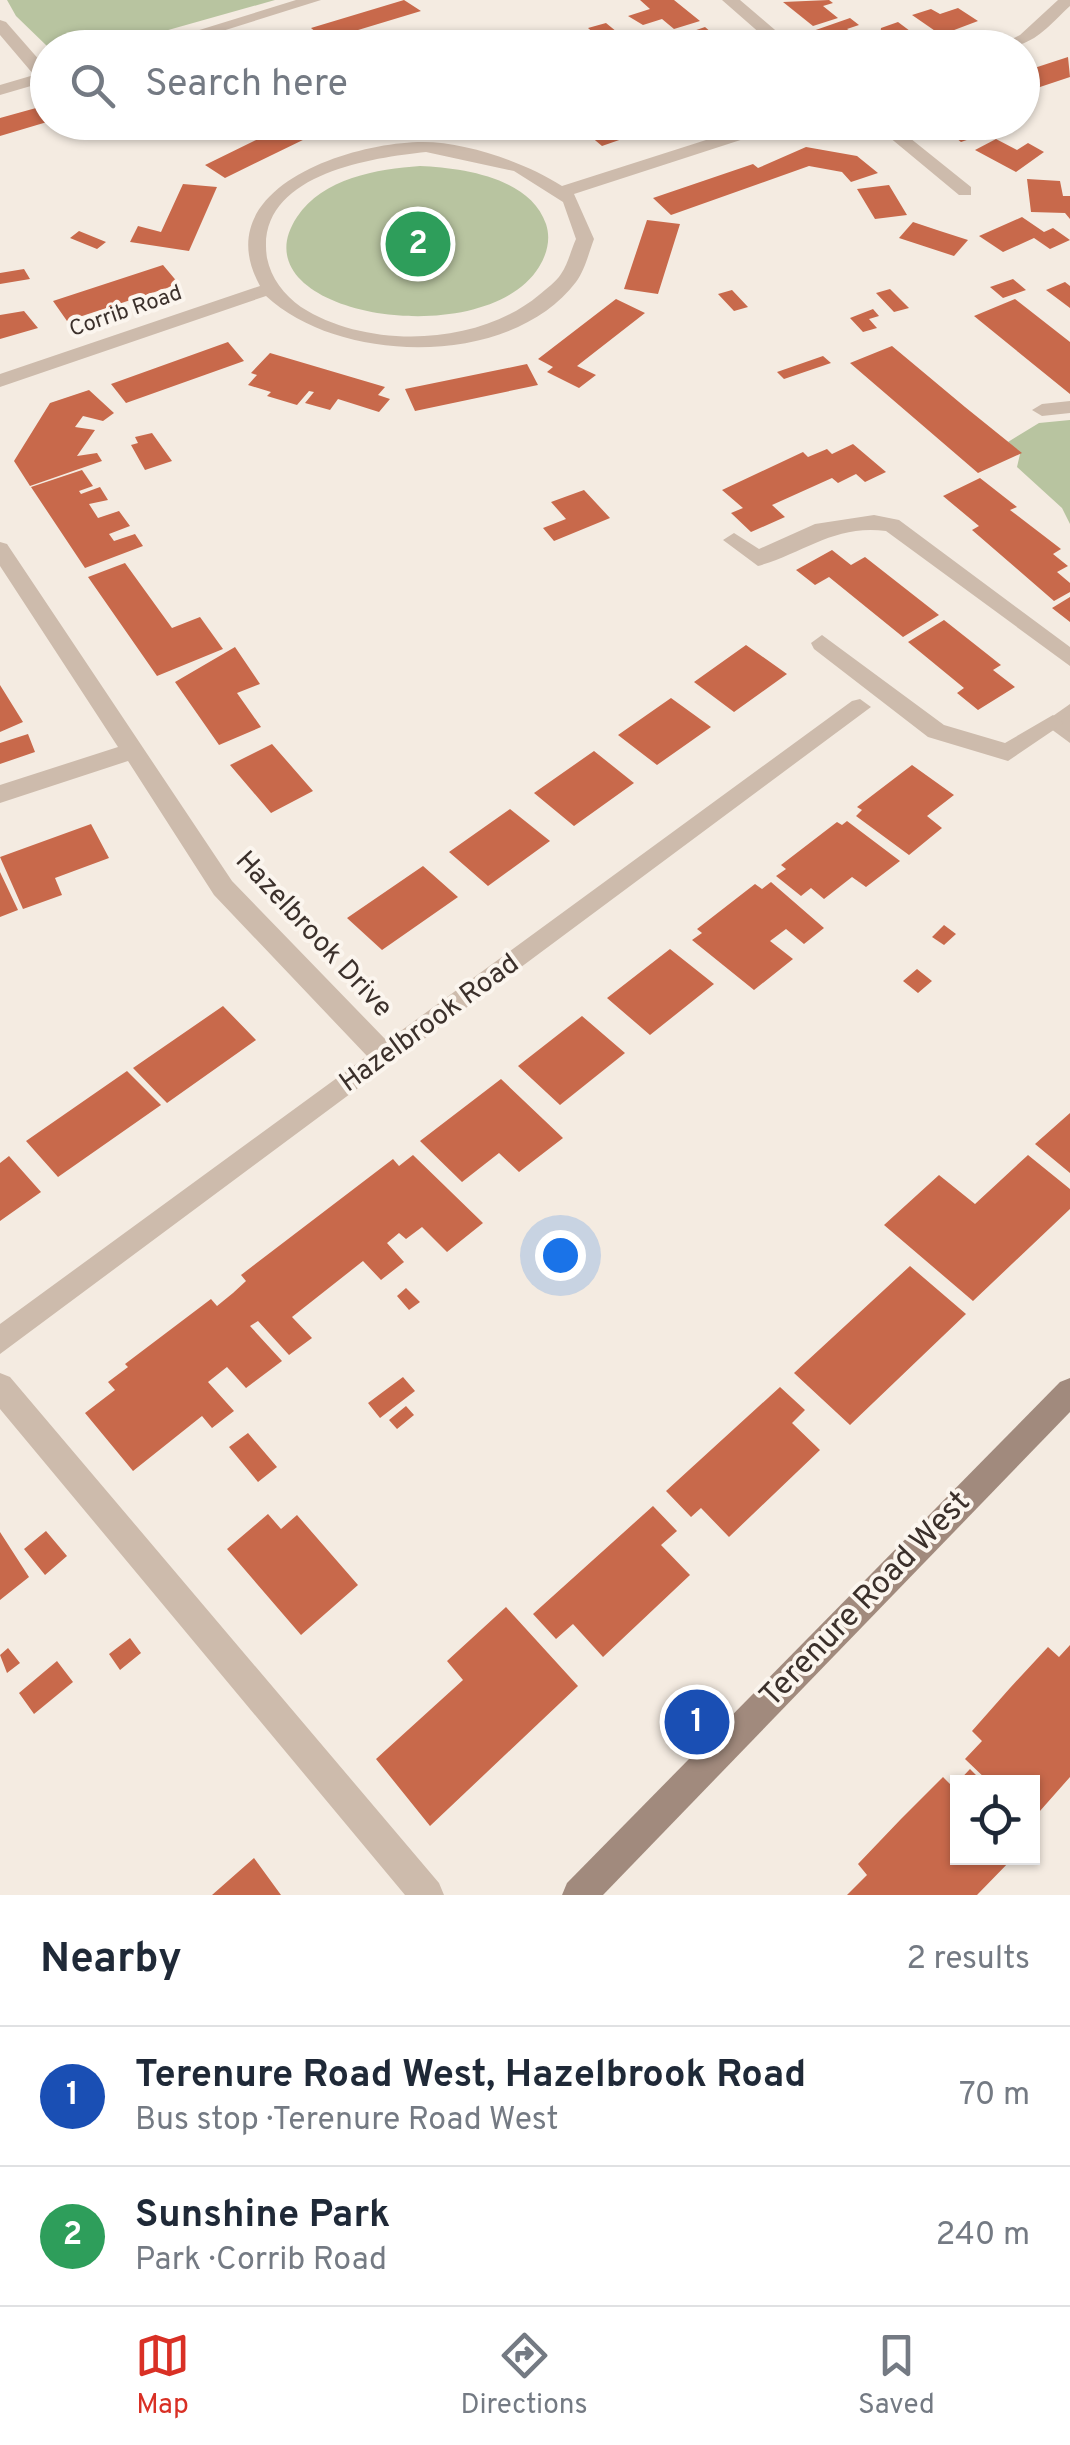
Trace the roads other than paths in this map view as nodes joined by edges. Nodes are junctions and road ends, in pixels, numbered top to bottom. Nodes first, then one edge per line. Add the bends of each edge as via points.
1 (313, 0) edge
2 (730, 0) edge
3 (1068, 0) edge
4 (0, 25) edge
5 (210, 30) edge
6 (766, 30) edge
7 (1035, 30) edge
8 (30, 58) edge
9 (30, 81) edge
10 (0, 90) edge
11 (721, 140) edge
12 (902, 140) edge
13 (563, 192) junction
14 (965, 192) dead end
15 (268, 288) junction
16 (0, 382) edge
17 (1070, 407) edge
18 (1042, 410) dead end
19 (734, 540) dead end
20 (0, 549) edge
21 (822, 643) dead end
22 (1070, 658) edge
23 (860, 708) dead end
24 (1064, 723) edge
25 (133, 751) junction
26 (0, 794) edge
27 (384, 1057) junction
28 (0, 1341) edge
29 (0, 1387) edge
30 (1070, 1392) edge
31 (427, 1895) edge
32 (578, 1895) edge

1 - 5 street
2 - 6 street
3 - 7 street
4 - 8 street
9 - 10 street
11 - 13 street
12 - 14 street
13 - 15 street via 527,168 479,152 426,147 322,168 283,192 258,222 253,256
13 - 15 street via 586,235 584,259 571,282 548,303 482,333 427,341 357,336 290,309
15 - 16 street, Corrib Road
17 - 18 street
19 - 22 street via 758,559 840,523 892,525
20 - 25 street, Hazelbrook Drive
21 - 24 street via 936,731 1008,752
23 - 27 street, Hazelbrook Road
25 - 26 street
25 - 27 street, Hazelbrook Drive via 223,888
27 - 28 street, Hazelbrook Road
29 - 31 street
30 - 32 main road, Terenure Road West

